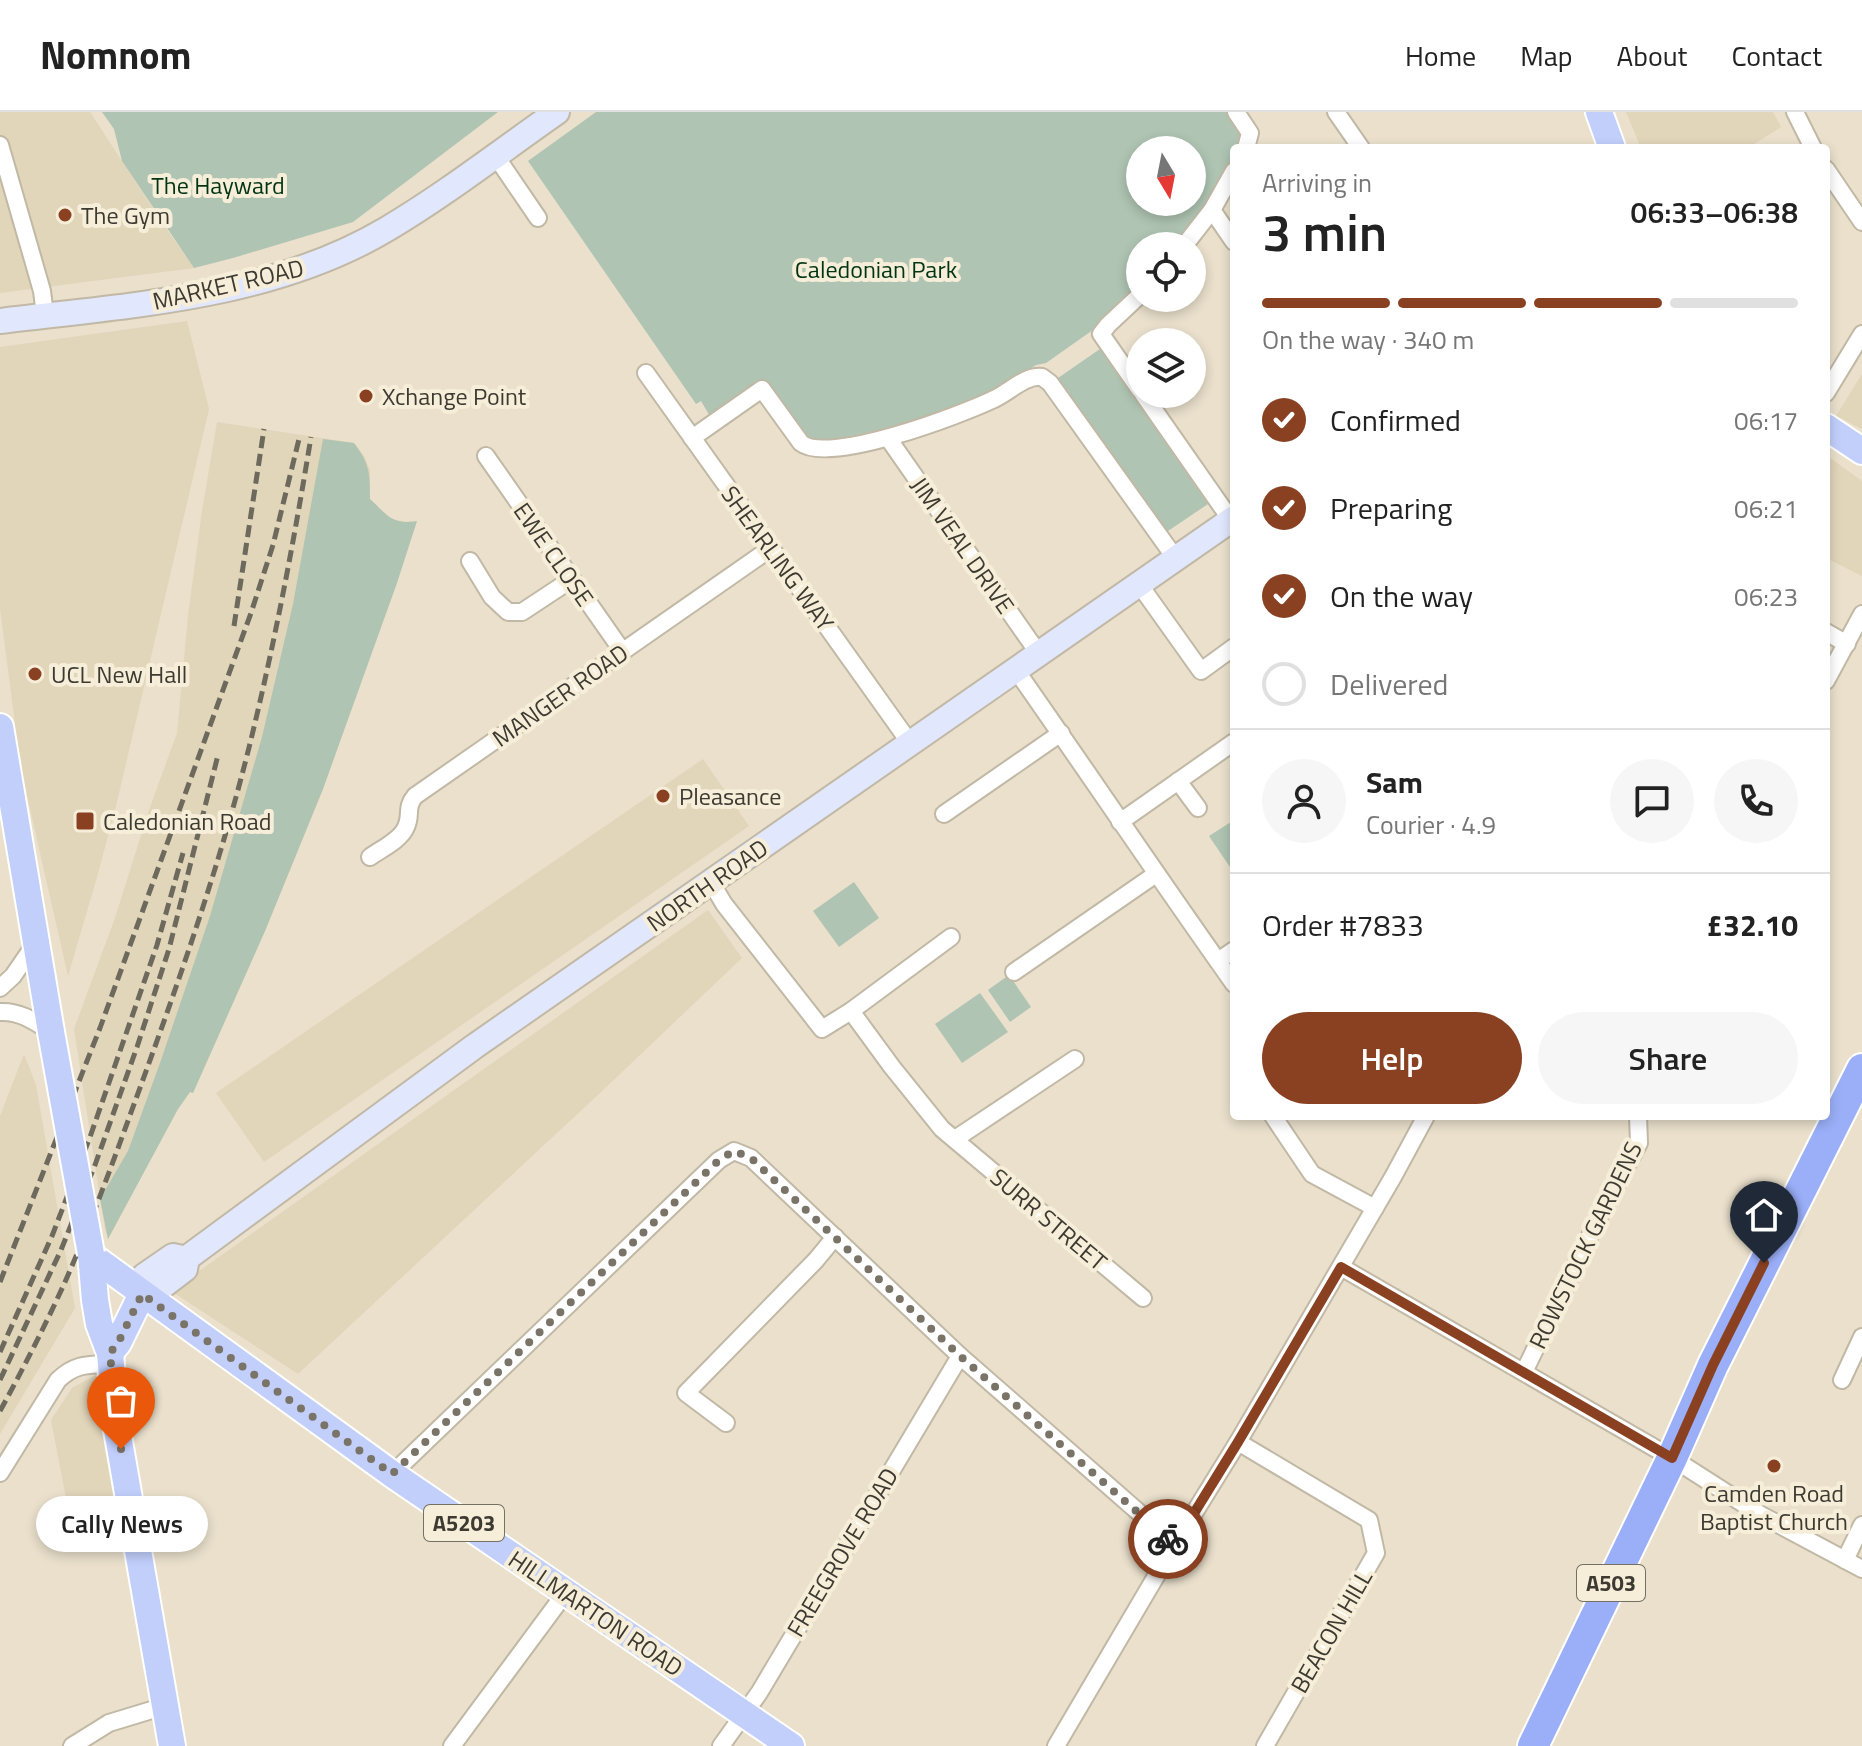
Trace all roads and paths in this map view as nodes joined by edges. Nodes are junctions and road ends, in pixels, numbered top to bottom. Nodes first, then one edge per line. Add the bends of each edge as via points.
1 (557, 112) edge
2 (1236, 112) edge
3 (1336, 112) edge
4 (1599, 112) edge
5 (1795, 112) edge
6 (1247, 144) edge
7 (1358, 144) edge
8 (1611, 144) edge
9 (1811, 144) edge
10 (0, 145) edge
11 (495, 155) junction
12 (1830, 175) edge
13 (1230, 178) edge
14 (1212, 210) junction
15 (538, 218) dead end
16 (1862, 222) edge
17 (1195, 232) edge
18 (1230, 236) edge
19 (1126, 308) edge
20 (45, 315) junction
21 (0, 321) edge
22 (1862, 334) edge
23 (1126, 370) edge
24 (646, 373) dead end
25 (1830, 386) edge
26 (1153, 408) edge
27 (1830, 430) edge
28 (692, 438) junction
29 (888, 438) junction
30 (1862, 451) edge
31 (486, 456) dead end
32 (1230, 515) edge
33 (1230, 521) edge
34 (771, 548) junction
35 (1176, 559) junction
36 (470, 561) dead end
37 (572, 579) junction
38 (1139, 584) junction
39 (1862, 614) edge
40 (1830, 634) edge
41 (1847, 644) junction
42 (1230, 650) edge
43 (623, 652) junction
44 (1039, 654) junction
45 (1016, 670) junction
46 (1830, 674) edge
47 (0, 727) edge
48 (1061, 733) junction
49 (910, 743) junction
50 (1230, 745) edge
51 (1178, 781) junction
52 (1198, 808) dead end
53 (944, 814) dead end
54 (1120, 822) junction
55 (370, 857) dead end
56 (1156, 874) junction
57 (711, 882) junction
58 (951, 937) dead end
59 (35, 944) junction
60 (1230, 953) edge
61 (1218, 961) junction
62 (1014, 972) dead end
63 (1230, 978) edge
64 (0, 988) edge
65 (851, 1011) junction
66 (0, 1012) edge
67 (51, 1032) junction
68 (1075, 1059) dead end
69 (1862, 1069) edge
70 (1276, 1120) edge
71 (1424, 1120) edge
72 (1638, 1120) edge
73 (955, 1139) junction
74 (1375, 1208) junction
75 (835, 1237) junction
76 (91, 1254) junction
77 (1341, 1267) junction
78 (132, 1286) junction
79 (1143, 1298) dead end
80 (1862, 1337) edge
81 (960, 1356) junction
82 (110, 1358) junction
83 (1524, 1372) junction
84 (1842, 1380) dead end
85 (726, 1423) dead end
86 (1238, 1442) junction
87 (1672, 1458) junction
88 (0, 1473) edge
89 (392, 1474) junction
90 (1862, 1525) edge
91 (1175, 1544) junction
92 (1845, 1560) junction
93 (1862, 1569) edge
94 (566, 1592) junction
95 (166, 1707) junction
96 (744, 1714) junction
97 (1538, 1744) edge
98 (72, 1746) edge
99 (172, 1746) edge
100 (452, 1746) edge
101 (721, 1746) edge
102 (791, 1746) edge
103 (1056, 1746) edge
104 (1265, 1746) edge

1 - 11 street, MARKET ROAD
2 - 6 street via 1250,133
3 - 7 street
4 - 8 main road
5 - 9 street
10 - 20 street
11 - 15 street
11 - 20 street, MARKET ROAD via 387,229 320,261 241,285 146,304
12 - 16 street
13 - 14 street
14 - 17 street
14 - 18 street
19 - 23 street via 1101,334
20 - 21 street, MARKET ROAD
22 - 25 street
24 - 28 street, SHEARLING WAY
26 - 32 street
27 - 30 main road
28 - 29 street via 762,389 805,447
28 - 34 street, SHEARLING WAY
29 - 35 street via 961,413 1031,377 1042,377
29 - 44 street, JIM VEAL DRIVE
31 - 37 street, EWE CLOSE
33 - 35 street, NORTH ROAD
34 - 43 street, MANGER ROAD
34 - 49 street, SHEARLING WAY
35 - 38 street, NORTH ROAD
36 - 37 street via 508,612 522,612
37 - 43 street, EWE CLOSE
38 - 42 street via 1201,671
38 - 44 street, NORTH ROAD
39 - 41 street
40 - 41 street
41 - 46 street
43 - 55 street, MANGER ROAD via 415,796 405,830
44 - 45 street, NORTH ROAD
45 - 48 street
45 - 49 street, NORTH ROAD
47 - 59 main road
48 - 53 street
48 - 54 street
49 - 57 street, NORTH ROAD
50 - 51 street
51 - 52 street
51 - 54 street
54 - 56 street
56 - 61 street
56 - 62 street
57 - 65 street via 822,1029
57 - 78 street, NORTH ROAD via 475,1046 186,1259 173,1256
58 - 65 street
59 - 64 street
59 - 67 main road
60 - 61 street
61 - 63 street
65 - 73 street, SURR STREET
66 - 67 street via 28,1017
67 - 76 main road, bridge
68 - 73 street
69 - 87 highway, A503
70 - 74 street via 1312,1174
71 - 74 street
72 - 83 street, ROWSTOCK GARDENS via 1639,1143
73 - 79 street, SURR STREET
74 - 77 street
75 - 81 street
75 - 85 street via 686,1393
75 - 89 street via 751,1158 734,1151
76 - 78 main road, HILLMARTON ROAD / A5203
76 - 82 main road via 99,1324
77 - 83 street
77 - 86 street
78 - 82 main road
78 - 89 main road, HILLMARTON ROAD / A5203
80 - 84 street
81 - 91 street
81 - 96 street, FREEGROVE ROAD
82 - 88 street via 78,1366 58,1380
82 - 95 main road via 118,1437
83 - 87 street
86 - 91 street
86 - 104 street, BEACON HILL via 1369,1520 1376,1553
87 - 92 street
87 - 97 highway, A503
89 - 94 main road, HILLMARTON ROAD / A5203
90 - 92 street
91 - 103 street
92 - 93 street
94 - 96 main road, HILLMARTON ROAD / A5203
94 - 100 street
95 - 98 street via 109,1723
95 - 99 main road
96 - 101 street, FREEGROVE ROAD
96 - 102 main road, HILLMARTON ROAD / A5203

